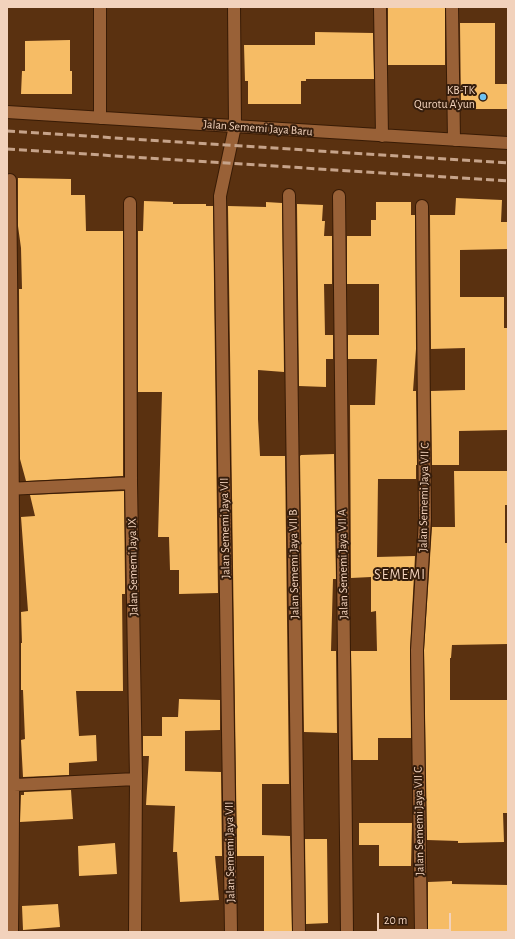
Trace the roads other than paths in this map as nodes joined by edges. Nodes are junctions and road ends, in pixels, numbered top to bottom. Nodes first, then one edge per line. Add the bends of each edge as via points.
1 (100, 7) edge
2 (234, 7) edge
3 (380, 7) edge
4 (452, 7) edge
5 (7, 112) edge
6 (100, 118) junction
7 (235, 126) junction
8 (382, 136) junction
9 (454, 140) junction
10 (508, 143) edge
11 (10, 180) dead end
12 (289, 195) dead end
13 (339, 196) dead end
14 (130, 203) dead end
15 (422, 206) dead end
16 (131, 483) junction
17 (10, 489) edge
18 (136, 780) junction
19 (14, 785) junction
20 (12, 932) edge
21 (135, 932) edge
22 (231, 932) edge
23 (299, 932) edge
24 (347, 932) edge
25 (420, 932) edge

1 - 6 street
2 - 7 street, Jalan Sememi Jaya VII
3 - 8 street
4 - 9 street
5 - 6 street, Jalan Sememi Jaya Baru
6 - 7 street, Jalan Sememi Jaya Baru
7 - 8 street, Jalan Sememi Jaya Baru
7 - 22 street, Jalan Sememi Jaya VII via 220,196
8 - 9 street, Jalan Sememi Jaya Baru
9 - 10 street, Jalan Sememi Jaya Baru
11 - 17 street
12 - 23 street, Jalan Sememi Jaya VII B
13 - 24 street, Jalan Sememi Jaya VII A
14 - 16 street, Jalan Sememi Jaya IX
15 - 25 street, Jalan Sememi Jaya VII C via 425,520 417,650
16 - 17 street
16 - 18 street, Jalan Sememi Jaya IX
17 - 19 street
18 - 19 street
18 - 21 street, Jalan Sememi Jaya IX
19 - 20 street

